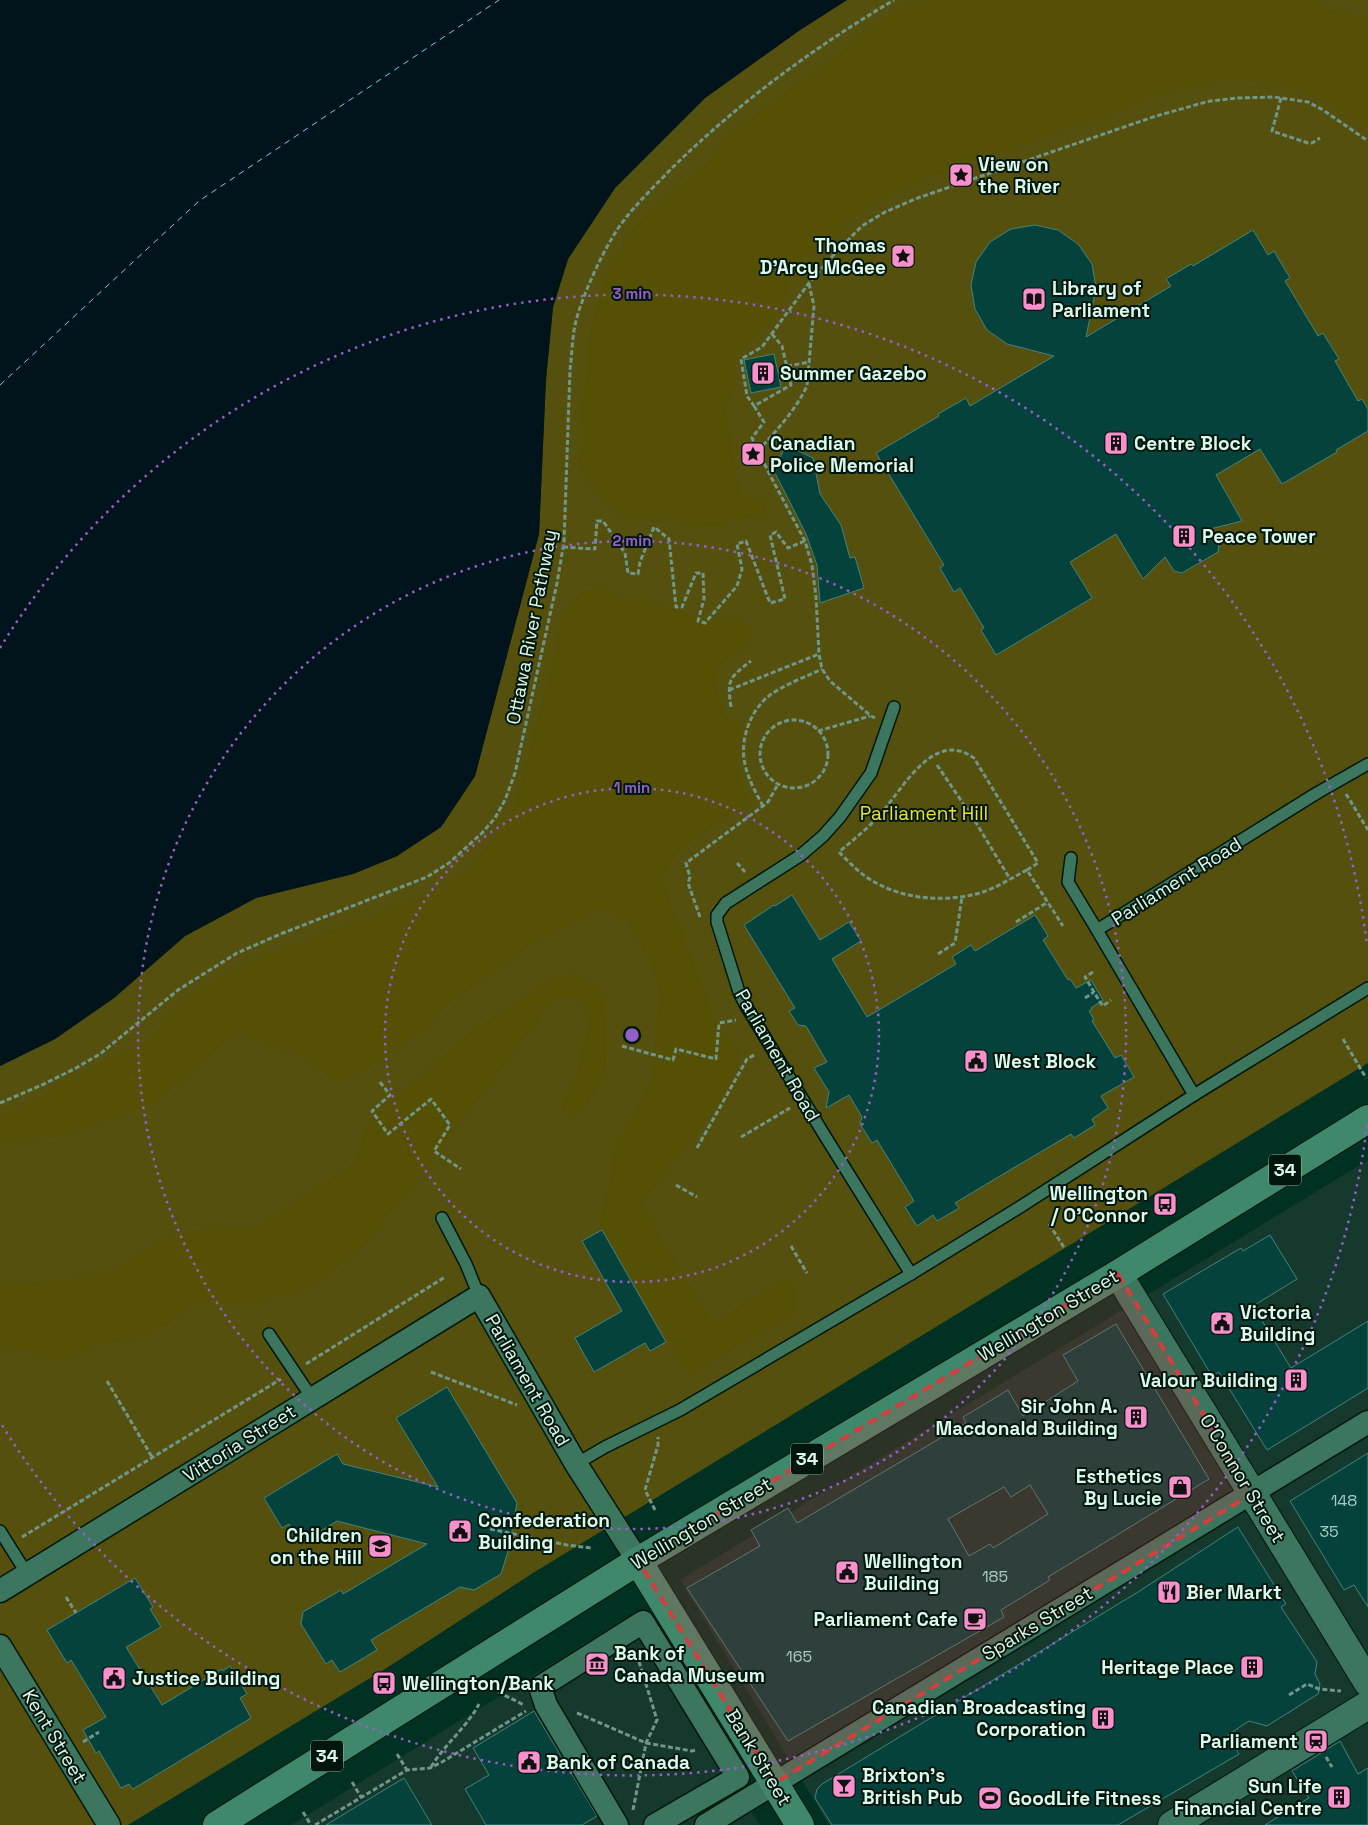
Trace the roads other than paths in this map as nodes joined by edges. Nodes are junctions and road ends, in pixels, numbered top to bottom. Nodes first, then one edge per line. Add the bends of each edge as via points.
1 (894, 706) dead end
2 (1368, 764) edge
3 (1071, 858) dead end
4 (1097, 930) junction
5 (1368, 988) edge
6 (1194, 1095) junction
7 (1368, 1119) edge
8 (442, 1218) dead end
9 (912, 1274) junction
10 (1118, 1274) junction
11 (479, 1296) junction
12 (269, 1334) dead end
13 (312, 1398) junction
14 (1368, 1422) edge
15 (576, 1464) junction
16 (1252, 1494) junction
17 (0, 1531) edge
18 (638, 1561) junction
19 (27, 1574) junction
20 (0, 1591) edge
21 (0, 1646) edge
22 (1368, 1683) edge
23 (1368, 1705) edge
24 (775, 1782) junction
25 (624, 1820) edge
26 (109, 1825) edge
27 (217, 1825) edge
28 (655, 1825) edge
29 (706, 1825) edge
30 (800, 1825) edge
31 (1172, 1825) edge

1 - 9 lane, Parliament Road via 871,773 835,823 801,855 726,902 717,915 717,928 739,992
2 - 4 lane, Parliament Road
3 - 4 lane via 1068,882
4 - 6 lane, Parliament Road
5 - 6 lane, Parliament Road
6 - 9 lane, Parliament Road
7 - 10 main road, Wellington Street / 34
8 - 11 lane
9 - 15 lane, Parliament Road via 680,1410
10 - 16 main road, O'Connor Street
10 - 18 main road, Wellington Street / 34
11 - 13 street, Vittoria Street
11 - 15 street, Parliament Road
12 - 13 lane
13 - 19 street, Vittoria Street
14 - 16 street, Sparks Street
15 - 18 street, Parliament Road
16 - 22 main road, O'Connor Street
16 - 24 street, Sparks Street
17 - 19 lane
18 - 24 main road, Bank Street
18 - 27 main road, Wellington Street / 34
19 - 20 street, Vittoria Street
21 - 26 street, Kent Street
23 - 31 main road
24 - 29 street, Sparks Street
24 - 30 main road, Bank Street
25 - 28 street via 546,1705 540,1687 643,1622 738,1777

